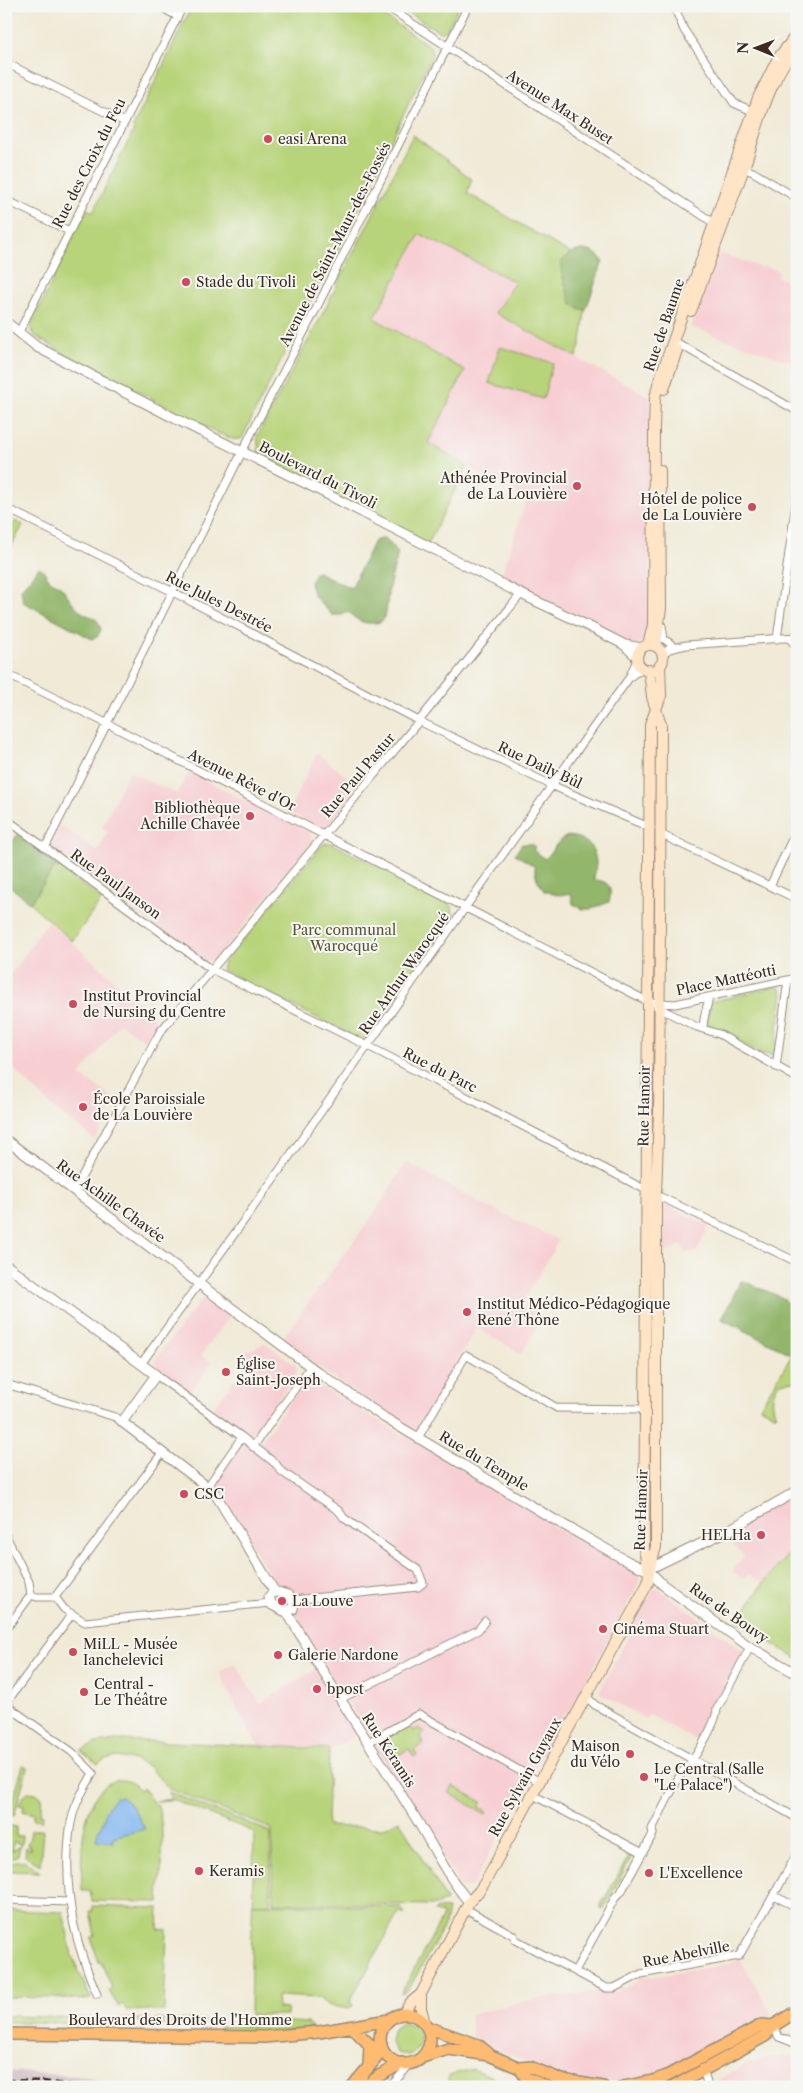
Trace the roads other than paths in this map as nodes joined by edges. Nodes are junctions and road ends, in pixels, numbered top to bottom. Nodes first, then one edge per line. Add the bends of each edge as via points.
1 (159, 6) edge
2 (183, 6) edge
3 (386, 6) edge
4 (468, 6) edge
5 (674, 6) edge
6 (177, 16) junction
7 (797, 34) edge
8 (797, 46) edge
9 (449, 48) junction
10 (6, 64) edge
11 (757, 113) junction
12 (125, 122) junction
13 (739, 166) junction
14 (797, 198) edge
15 (6, 200) edge
16 (718, 225) junction
17 (68, 231) junction
18 (6, 322) edge
19 (19, 332) junction
20 (679, 344) junction
21 (797, 411) edge
22 (243, 452) junction
23 (797, 495) edge
24 (6, 508) edge
25 (173, 592) junction
26 (521, 594) junction
27 (661, 621) junction
28 (793, 638) edge
29 (777, 639) junction
30 (671, 644) junction
31 (686, 645) junction
32 (797, 647) edge
33 (650, 653) junction
34 (647, 670) junction
35 (6, 674) edge
36 (629, 678) junction
37 (655, 709) junction
38 (419, 721) junction
39 (108, 724) junction
40 (551, 785) junction
41 (6, 819) edge
42 (651, 828) junction
43 (797, 829) edge
44 (660, 834) junction
45 (323, 836) junction
46 (45, 848) junction
47 (770, 886) junction
48 (797, 899) edge
49 (466, 908) junction
50 (211, 969) junction
51 (797, 978) edge
52 (788, 980) junction
53 (709, 997) junction
54 (655, 1004) junction
55 (703, 1029) junction
56 (368, 1046) junction
57 (776, 1067) junction
58 (797, 1078) edge
59 (6, 1140) edge
60 (74, 1191) junction
61 (652, 1192) junction
62 (797, 1262) edge
63 (6, 1265) edge
64 (200, 1283) junction
65 (141, 1364) junction
66 (312, 1366) junction
67 (156, 1375) junction
68 (6, 1384) edge
69 (645, 1409) junction
70 (122, 1422) junction
71 (242, 1437) junction
72 (418, 1438) junction
73 (253, 1447) junction
74 (162, 1453) junction
75 (208, 1486) junction
76 (797, 1491) edge
77 (6, 1536) edge
78 (651, 1569) junction
79 (275, 1592) junction
80 (31, 1595) junction
81 (54, 1597) junction
82 (293, 1600) junction
83 (270, 1603) junction
84 (287, 1612) junction
85 (74, 1616) junction
86 (485, 1621) dead end
87 (6, 1629) edge
88 (750, 1647) junction
89 (797, 1674) edge
90 (587, 1697) junction
91 (7, 1698) edge
92 (340, 1699) junction
93 (9, 1707) junction
94 (6, 1720) edge
95 (367, 1743) junction
96 (691, 1760) junction
97 (540, 1782) junction
98 (533, 1795) junction
99 (797, 1818) edge
100 (643, 1853) junction
101 (797, 1854) edge
102 (774, 1896) junction
103 (6, 1900) edge
104 (69, 1902) junction
105 (467, 1905) junction
106 (797, 1908) edge
107 (575, 1971) junction
108 (97, 1994) dead end
109 (421, 1994) junction
110 (797, 2011) edge
111 (403, 2014) junction
112 (389, 2020) junction
113 (426, 2026) junction
114 (773, 2026) junction
115 (352, 2027) junction
116 (6, 2034) edge
117 (381, 2042) junction
118 (797, 2044) edge
119 (489, 2054) junction
120 (700, 2059) junction
121 (412, 2061) junction
122 (369, 2066) junction
123 (520, 2068) junction
124 (704, 2070) junction
125 (352, 2087) edge
126 (364, 2087) edge
127 (390, 2087) edge
128 (548, 2087) edge
129 (603, 2087) edge
130 (623, 2087) edge
131 (673, 2087) edge
132 (708, 2087) edge

1 - 6 street
2 - 6 street, Rue des Croix du Feu
3 - 9 street, Avenue Max Buset
4 - 9 street, Avenue de Saint-Maur-des-Fossés
5 - 11 street via 684,30 734,103
6 - 12 street, Rue des Croix du Feu
7 - 11 main road, Rue de Baume via 769,73
8 - 11 main road, Rue de Baume via 776,76
9 - 16 street, Avenue Max Buset
9 - 22 street, Avenue de Saint-Maur-des-Fossés
10 - 12 street
11 - 13 main road, Rue de Baume
12 - 17 street, Rue des Croix du Feu
13 - 14 street
13 - 16 main road, Rue de Baume
15 - 17 street
16 - 20 main road, Rue de Baume
16 - 33 main road, Rue de Baume via 655,398
17 - 19 street, Rue des Croix du Feu
18 - 19 street, Boulevard du Tivoli
19 - 22 street, Boulevard du Tivoli via 37,346
20 - 21 street
20 - 27 main road, Rue de Baume via 662,399
22 - 25 street, Avenue de Saint-Maur-des-Fossés
22 - 26 street, Boulevard du Tivoli
23 - 29 street
24 - 25 street, Rue Jules Destrée
25 - 38 street, Rue Jules Destrée
25 - 39 street, Avenue de Saint-Maur-des-Fossés
26 - 33 street, Boulevard du Tivoli via 623,644
26 - 38 street, Rue Paul Pastur
27 - 30 street via 665,642
27 - 33 main road, Rue de Baume
28 - 29 street
28 - 32 street
29 - 31 street
30 - 31 street
30 - 33 street
31 - 33 street
33 - 34 main road via 640,666
33 - 34 main road via 654,670
33 - 36 street, Rue Arthur Warocqué
33 - 37 main road, Rue Hamoir via 661,696
34 - 36 street, Rue Arthur Warocqué via 635,672
34 - 37 main road, Rue Hamoir
35 - 39 street, Avenue Rêve d'Or
36 - 40 street, Rue Arthur Warocqué
37 - 42 main road, Rue Hamoir via 650,725
37 - 44 main road, Rue Hamoir via 661,725
38 - 40 street, Rue Daily Bûl
38 - 45 street, Rue Paul Pastur
39 - 45 street, Avenue Rêve d'Or
39 - 46 street, Avenue de Saint-Maur-des-Fossés
40 - 42 street, Rue Daily Bûl
40 - 49 street, Rue Arthur Warocqué
41 - 46 street, Rue Paul Janson
42 - 54 main road, Rue Hamoir
43 - 47 street
44 - 47 street
44 - 54 main road, Rue Hamoir
45 - 49 street, Avenue Rêve d'Or
45 - 50 street, Rue Paul Pastur
46 - 50 street, Rue Paul Janson
47 - 48 street
49 - 54 street, Avenue Rêve d'Or
49 - 56 street, Rue Arthur Warocqué
50 - 56 street, Rue du Parc
50 - 60 street, Rue Paul Pastur via 160,1032
51 - 52 street
52 - 53 street, Place Mattéotti
52 - 57 street, Place Mattéotti
53 - 54 street, Place Mattéotti via 675,1004
53 - 55 street
54 - 55 street, Place Mattéotti
54 - 61 main road, Rue Hamoir
55 - 57 street, Place Mattéotti
56 - 61 street, Rue du Parc
56 - 64 street, Rue Arthur Warocqué
57 - 58 street
59 - 60 street, Rue Achille Chavée
60 - 64 street, Rue Achille Chavée
61 - 62 street, Rue du Parc
61 - 69 main road, Rue Hamoir
61 - 78 main road, Rue Hamoir via 656,1547
63 - 65 street
64 - 65 street, Rue Arthur Warocqué
64 - 66 street, Rue Achille Chavée
65 - 67 street
66 - 72 street, Rue du Temple
66 - 73 street
67 - 70 street
67 - 71 street
68 - 70 street via 115,1417
69 - 72 street via 557,1408 466,1355
69 - 78 main road, Rue Hamoir via 644,1550
70 - 74 street
71 - 73 street
71 - 75 street
72 - 78 street, Rue du Temple via 627,1561
73 - 82 street via 344,1518 418,1570 423,1583 418,1588
74 - 75 street
74 - 81 street
75 - 79 street
76 - 78 street
77 - 80 street via 29,1582
78 - 88 street, Rue de Bouvy via 663,1585
78 - 90 main road, Rue Sylvain Guyaux via 645,1588
79 - 82 street via 287,1594
79 - 83 street via 270,1595
80 - 81 street
80 - 87 street
81 - 85 street
82 - 84 street via 294,1607
83 - 84 street
83 - 85 street via 93,1621 82,1621
84 - 92 street, Rue Kéramis
85 - 91 street
86 - 92 street via 478,1630
88 - 89 street, Rue de Bouvy
88 - 96 street
90 - 96 street via 595,1705
90 - 97 main road, Rue Sylvain Guyaux
91 - 93 street
92 - 95 street, Rue Kéramis
93 - 94 street
93 - 104 street via 72,1752 93,1773 72,1817 68,1839
95 - 97 street via 419,1714
95 - 105 street, Rue Kéramis
96 - 99 street
96 - 100 street via 658,1816
97 - 98 main road, Rue Sylvain Guyaux
98 - 100 street
98 - 105 main road, Rue Sylvain Guyaux via 479,1891
100 - 107 street
101 - 102 street, Rue Abelville
102 - 106 street
102 - 107 street, Rue Abelville via 739,1956 642,1974 612,1988 606,1988
103 - 104 street
104 - 108 street via 83,1962
105 - 107 street via 516,1940
105 - 109 main road, Rue Sylvain Guyaux
109 - 111 main road, Rue Sylvain Guyaux
109 - 113 main road
110 - 114 main road
111 - 112 main road
111 - 113 main road via 417,2017
112 - 115 main road
112 - 117 main road via 382,2031
113 - 119 main road via 478,2045
113 - 121 main road via 430,2041 427,2050
114 - 118 street via 779,2037
114 - 120 main road via 762,2025
114 - 124 main road via 766,2036
115 - 116 main road, Boulevard des Droits de l'Homme via 264,2037
115 - 117 main road, Boulevard des Droits de l'Homme
115 - 122 main road via 370,2045
117 - 121 main road via 392,2060
117 - 122 main road via 377,2057
119 - 121 main road via 438,2050
119 - 123 main road
120 - 124 street
120 - 130 main road via 660,2079
121 - 126 main road
121 - 127 street
122 - 125 main road
123 - 128 main road via 526,2078
123 - 129 main road via 530,2067 562,2080
124 - 131 main road
124 - 132 street

